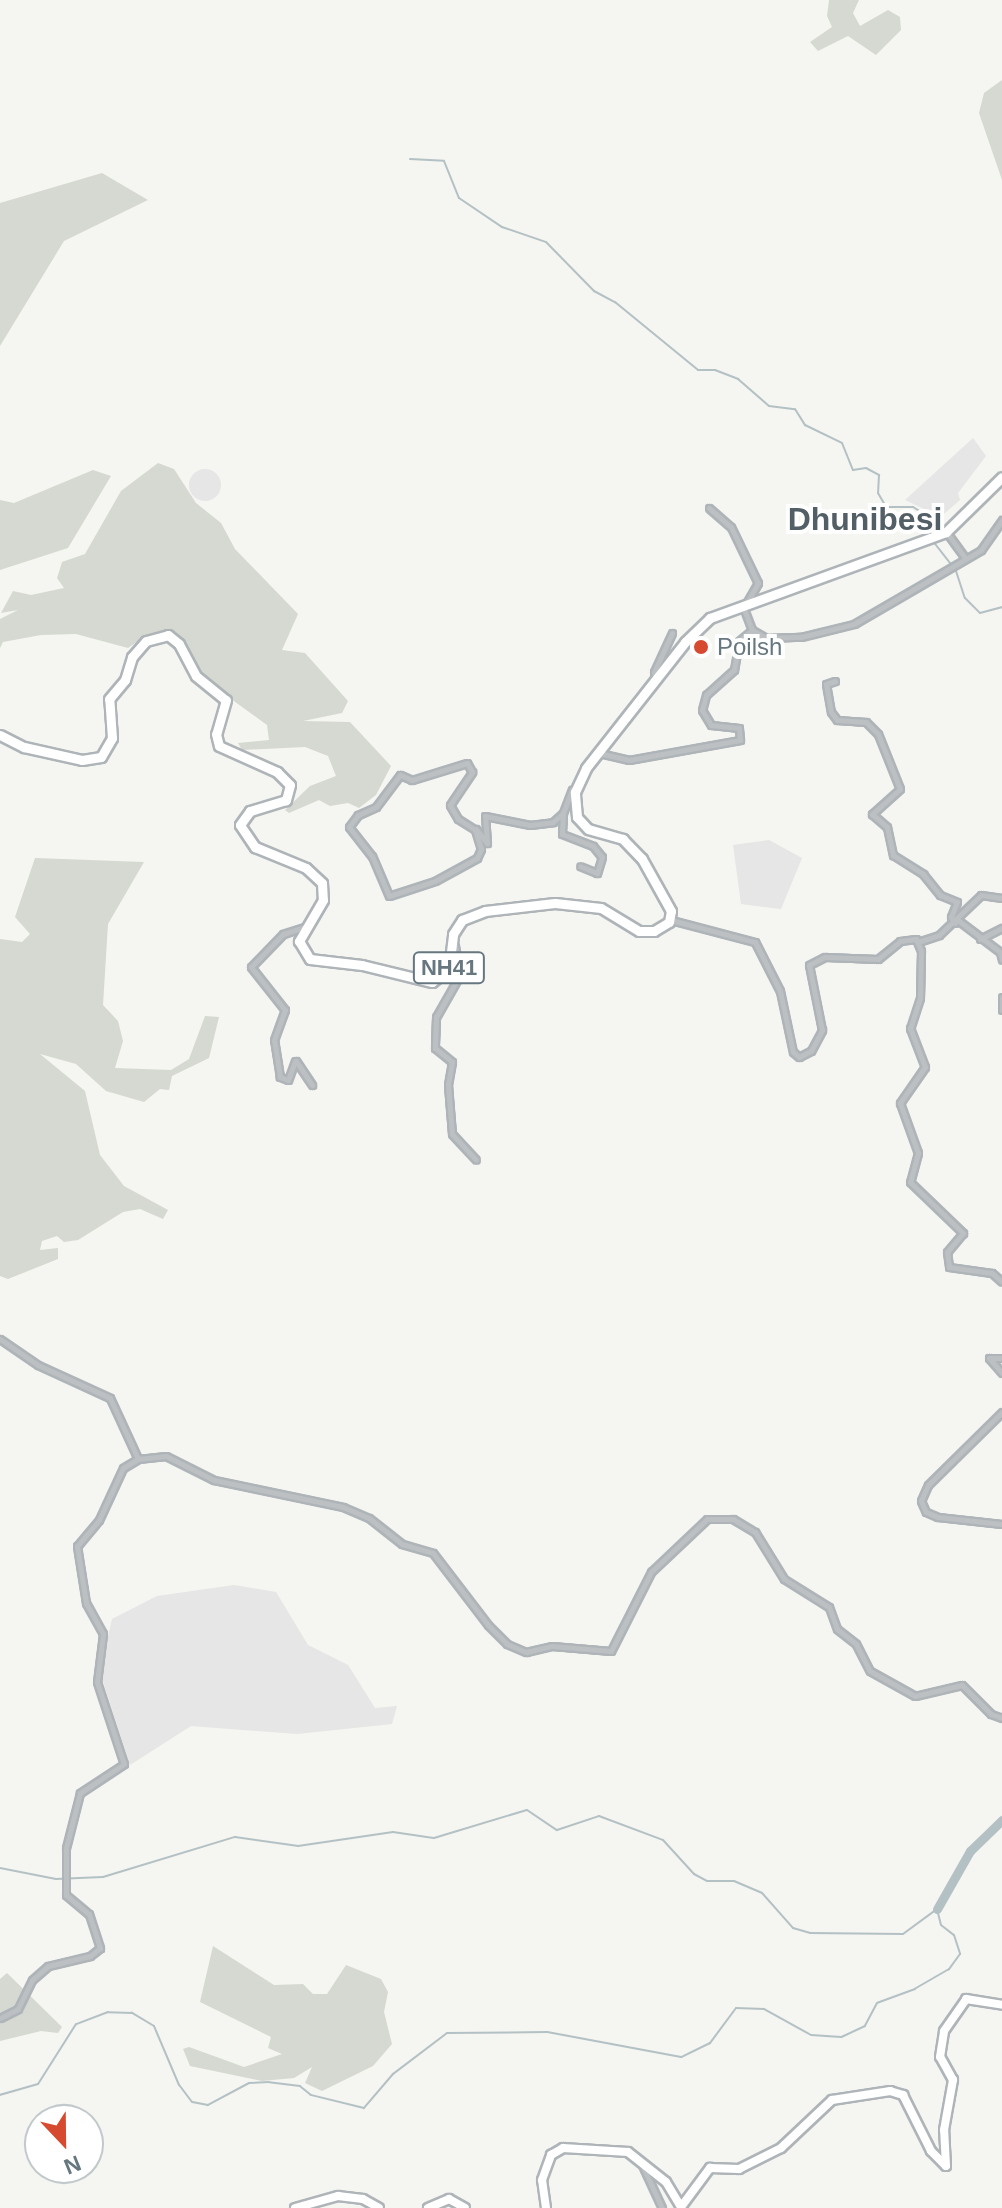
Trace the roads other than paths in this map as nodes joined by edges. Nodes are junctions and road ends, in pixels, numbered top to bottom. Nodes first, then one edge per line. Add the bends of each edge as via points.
1 (1002, 477) edge
2 (709, 508) dead end
3 (1002, 520) edge
4 (946, 532) junction
5 (965, 558) junction
6 (745, 605) junction
7 (752, 630) junction
8 (672, 633) dead end
9 (656, 680) junction
10 (835, 681) dead end
11 (1, 736) edge
12 (599, 753) junction
13 (586, 768) junction
14 (563, 813) junction
15 (474, 829) junction
16 (580, 866) dead end
17 (1002, 898) edge
18 (670, 920) junction
19 (957, 922) junction
20 (305, 927) junction
21 (1002, 928) edge
22 (452, 938) junction
23 (980, 939) junction
24 (918, 942) junction
25 (1001, 952) edge
26 (1002, 960) edge
27 (1002, 997) edge
28 (1002, 1010) edge
29 (312, 1085) dead end
30 (476, 1160) dead end
31 (1002, 1282) edge
32 (0, 1339) edge
33 (1002, 1358) edge
34 (1002, 1373) edge
35 (1002, 1412) edge
36 (138, 1459) junction
37 (1002, 1524) edge
38 (1002, 1718) edge
39 (1002, 2005) edge
40 (0, 2018) edge
41 (643, 2167) junction
42 (295, 2208) edge
43 (379, 2208) edge
44 (428, 2208) edge
45 (465, 2208) edge
46 (546, 2208) edge
47 (662, 2208) edge

1 - 4 highway
2 - 6 street via 731,527 758,583
3 - 5 street via 992,541
4 - 5 street
4 - 6 highway
5 - 7 street via 891,606 825,634 766,638
6 - 7 street
6 - 9 highway via 703,623
7 - 12 street via 739,641 734,670 702,702 708,723 732,724 740,740 629,760
8 - 9 street via 654,672
9 - 12 highway
10 - 19 street via 826,684 831,712 837,720 866,722 878,734 900,789 872,814 887,827 893,855 923,874 940,895 957,902 951,917
11 - 20 highway via 19,746 82,760 101,757 112,738 109,699 126,677 133,654 153,637 173,638 196,676 226,700 216,734 219,746 277,772 290,785 286,800 250,811 240,825 255,847 320,879 323,900
12 - 13 highway
13 - 14 street
13 - 18 highway via 574,798 580,822 630,844 667,899
14 - 15 street via 553,822 530,825 485,816 489,843
14 - 16 street via 562,834 593,846 602,857 597,873
15 - 15 street via 458,819 450,805 472,772 467,763 412,780 400,775 376,807 358,815 349,827 372,856 389,896 477,858 481,849
17 - 19 street via 977,898
18 - 22 highway, NH41 via 657,930 642,932 607,910 555,903 472,915 458,924
18 - 24 street via 755,942 780,991 793,1052 799,1057 811,1051 822,1030 807,976 814,961 873,960 905,938
19 - 23 street
19 - 24 street
20 - 22 highway, NH41 via 299,945 313,961 362,965 423,983 446,972
20 - 29 street via 279,937 251,967 283,1005 274,1040 280,1077 288,1080 297,1061
21 - 23 street
22 - 30 street via 460,975 436,1017 435,1048 452,1062 452,1134
23 - 25 street
24 - 31 street via 920,998 910,1028 925,1067 900,1103 918,1153 910,1182 963,1233 947,1252 949,1267 992,1273
25 - 26 street
27 - 28 street
32 - 36 street via 38,1365 110,1398
33 - 34 street via 989,1358
35 - 37 street via 928,1485 921,1501 926,1512 938,1517
36 - 38 street via 166,1456 214,1480 357,1512 402,1544 433,1553 488,1625 507,1644 526,1652 552,1646 611,1651 651,1572 707,1519 733,1519 755,1532 784,1579 829,1607 837,1629 856,1644 870,1671 915,1696 962,1685
36 - 40 street via 123,1468 99,1520 77,1546 86,1603 103,1634 97,1682 124,1764 80,1793 66,1848 66,1895 81,1902 89,1914 100,1948 90,1956 48,1966 32,1980 18,2009
39 - 41 main road via 966,1999 944,2031 940,2057 953,2080 944,2130 946,2166 931,2151 903,2095 890,2091 832,2100 781,2148 734,2170 710,2168 681,2207 666,2182
41 - 46 main road via 615,2148 563,2148 551,2155 542,2180
41 - 47 street
42 - 43 main road via 338,2196 363,2199
44 - 45 main road via 449,2199

